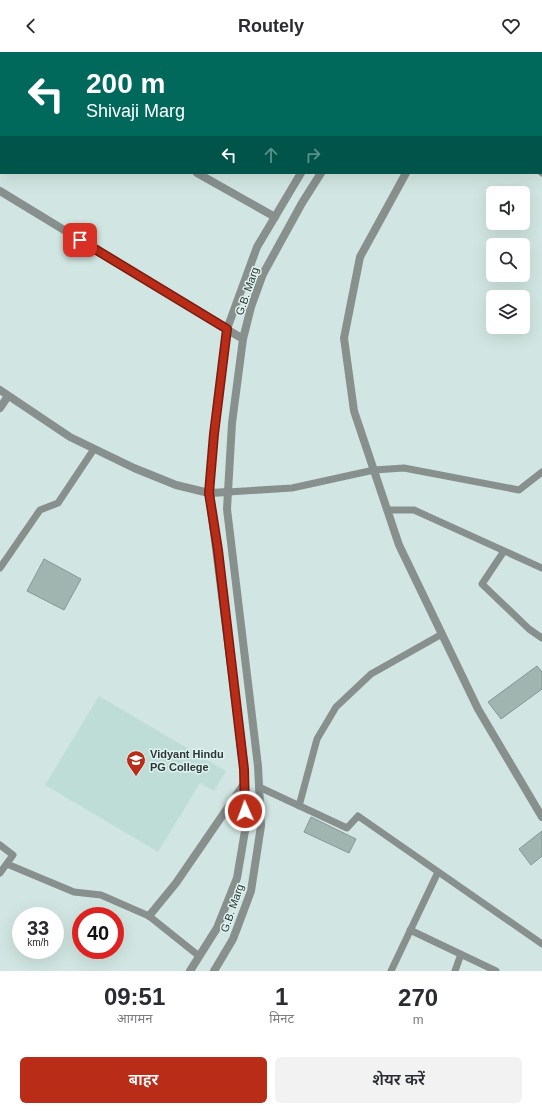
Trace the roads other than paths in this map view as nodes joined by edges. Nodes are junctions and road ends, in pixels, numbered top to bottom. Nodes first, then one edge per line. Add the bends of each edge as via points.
1 (198, 174) edge
2 (300, 174) edge
3 (320, 174) edge
4 (405, 174) edge
5 (0, 191) edge
6 (274, 217) junction
7 (227, 329) junction
8 (243, 339) junction
9 (0, 390) edge
10 (8, 396) junction
11 (0, 408) edge
12 (94, 449) junction
13 (374, 470) junction
14 (542, 472) edge
15 (228, 492) junction
16 (209, 493) junction
17 (388, 510) junction
18 (504, 551) junction
19 (0, 568) edge
20 (542, 568) edge
21 (442, 634) junction
22 (542, 638) edge
23 (244, 784) junction
24 (259, 787) junction
25 (299, 806) junction
26 (542, 817) edge
27 (0, 845) edge
28 (7, 864) junction
29 (0, 872) edge
30 (438, 872) junction
31 (149, 916) junction
32 (410, 930) junction
33 (542, 944) edge
34 (462, 954) junction
35 (199, 956) junction
36 (190, 971) edge
37 (214, 971) edge
38 (391, 971) edge
39 (455, 971) edge
40 (496, 971) edge

1 - 6 street
2 - 6 street
3 - 8 street, G.B. Marg via 263,274
4 - 13 street via 360,257 344,338 354,412
5 - 7 street
6 - 7 street via 257,247
7 - 8 street
7 - 16 street
8 - 15 street, G.B. Marg via 232,423
9 - 10 street
10 - 11 street
10 - 12 street via 70,437
12 - 16 street via 176,485
12 - 19 lane via 58,503 40,510
13 - 14 lane via 404,468 519,490
13 - 15 lane via 292,488
13 - 17 street
15 - 16 street
15 - 24 street, G.B. Marg via 227,509
16 - 23 street
17 - 18 lane via 414,510
17 - 21 street via 399,545
18 - 20 lane
18 - 22 lane via 482,584 529,629
21 - 25 lane via 371,674 336,707 317,739
21 - 26 street via 478,709
23 - 31 street via 176,883
23 - 35 street via 246,825 237,878 217,928
24 - 25 lane
24 - 37 street, G.B. Marg via 261,826 252,891 233,939
25 - 30 lane via 347,828 358,816
27 - 28 lane via 13,855
28 - 29 lane
28 - 31 lane via 74,892 101,895
30 - 32 lane
30 - 33 lane
31 - 35 lane
32 - 34 lane
32 - 38 lane
34 - 39 lane
34 - 40 lane
35 - 36 street

